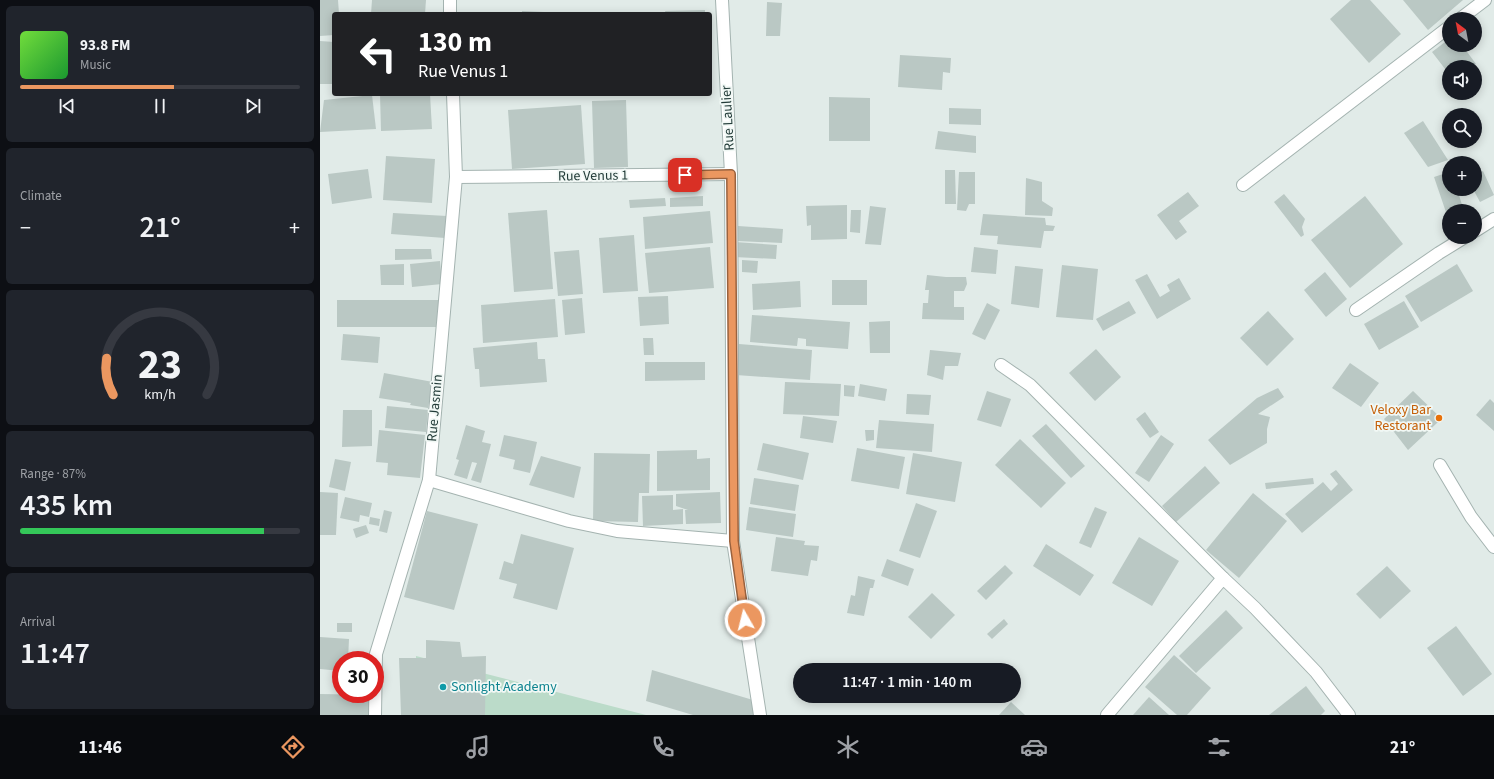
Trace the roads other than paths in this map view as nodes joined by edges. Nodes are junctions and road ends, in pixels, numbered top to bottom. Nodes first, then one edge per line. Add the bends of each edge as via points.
1 (450, 0) edge
2 (722, 0) edge
3 (1485, 0) edge
4 (450, 12) edge
5 (1469, 12) edge
6 (1442, 32) edge
7 (453, 96) edge
8 (731, 174) junction
9 (456, 177) junction
10 (1243, 185) dead end
11 (1494, 219) edge
12 (1482, 227) edge
13 (1452, 244) edge
14 (1356, 310) dead end
15 (1001, 365) dead end
16 (1440, 465) dead end
17 (429, 480) junction
18 (734, 541) junction
19 (1494, 547) edge
20 (1223, 578) junction
21 (376, 715) edge
22 (760, 715) edge
23 (1107, 715) edge
24 (1349, 715) edge

1 - 4 street
2 - 8 street, Rue Laulier
3 - 5 street
6 - 10 street
7 - 9 street, Rue Jasmin
8 - 9 street, Rue Venus 1
8 - 18 street, Rue Laulier
9 - 17 street, Rue Jasmin
11 - 12 street
13 - 14 street
15 - 20 street via 1030,385
16 - 19 street via 1471,517
17 - 18 street via 569,521 617,531
17 - 21 street, Rue Jasmin via 376,654
18 - 22 street, Rue Laulier
20 - 23 street
20 - 24 street via 1316,672

